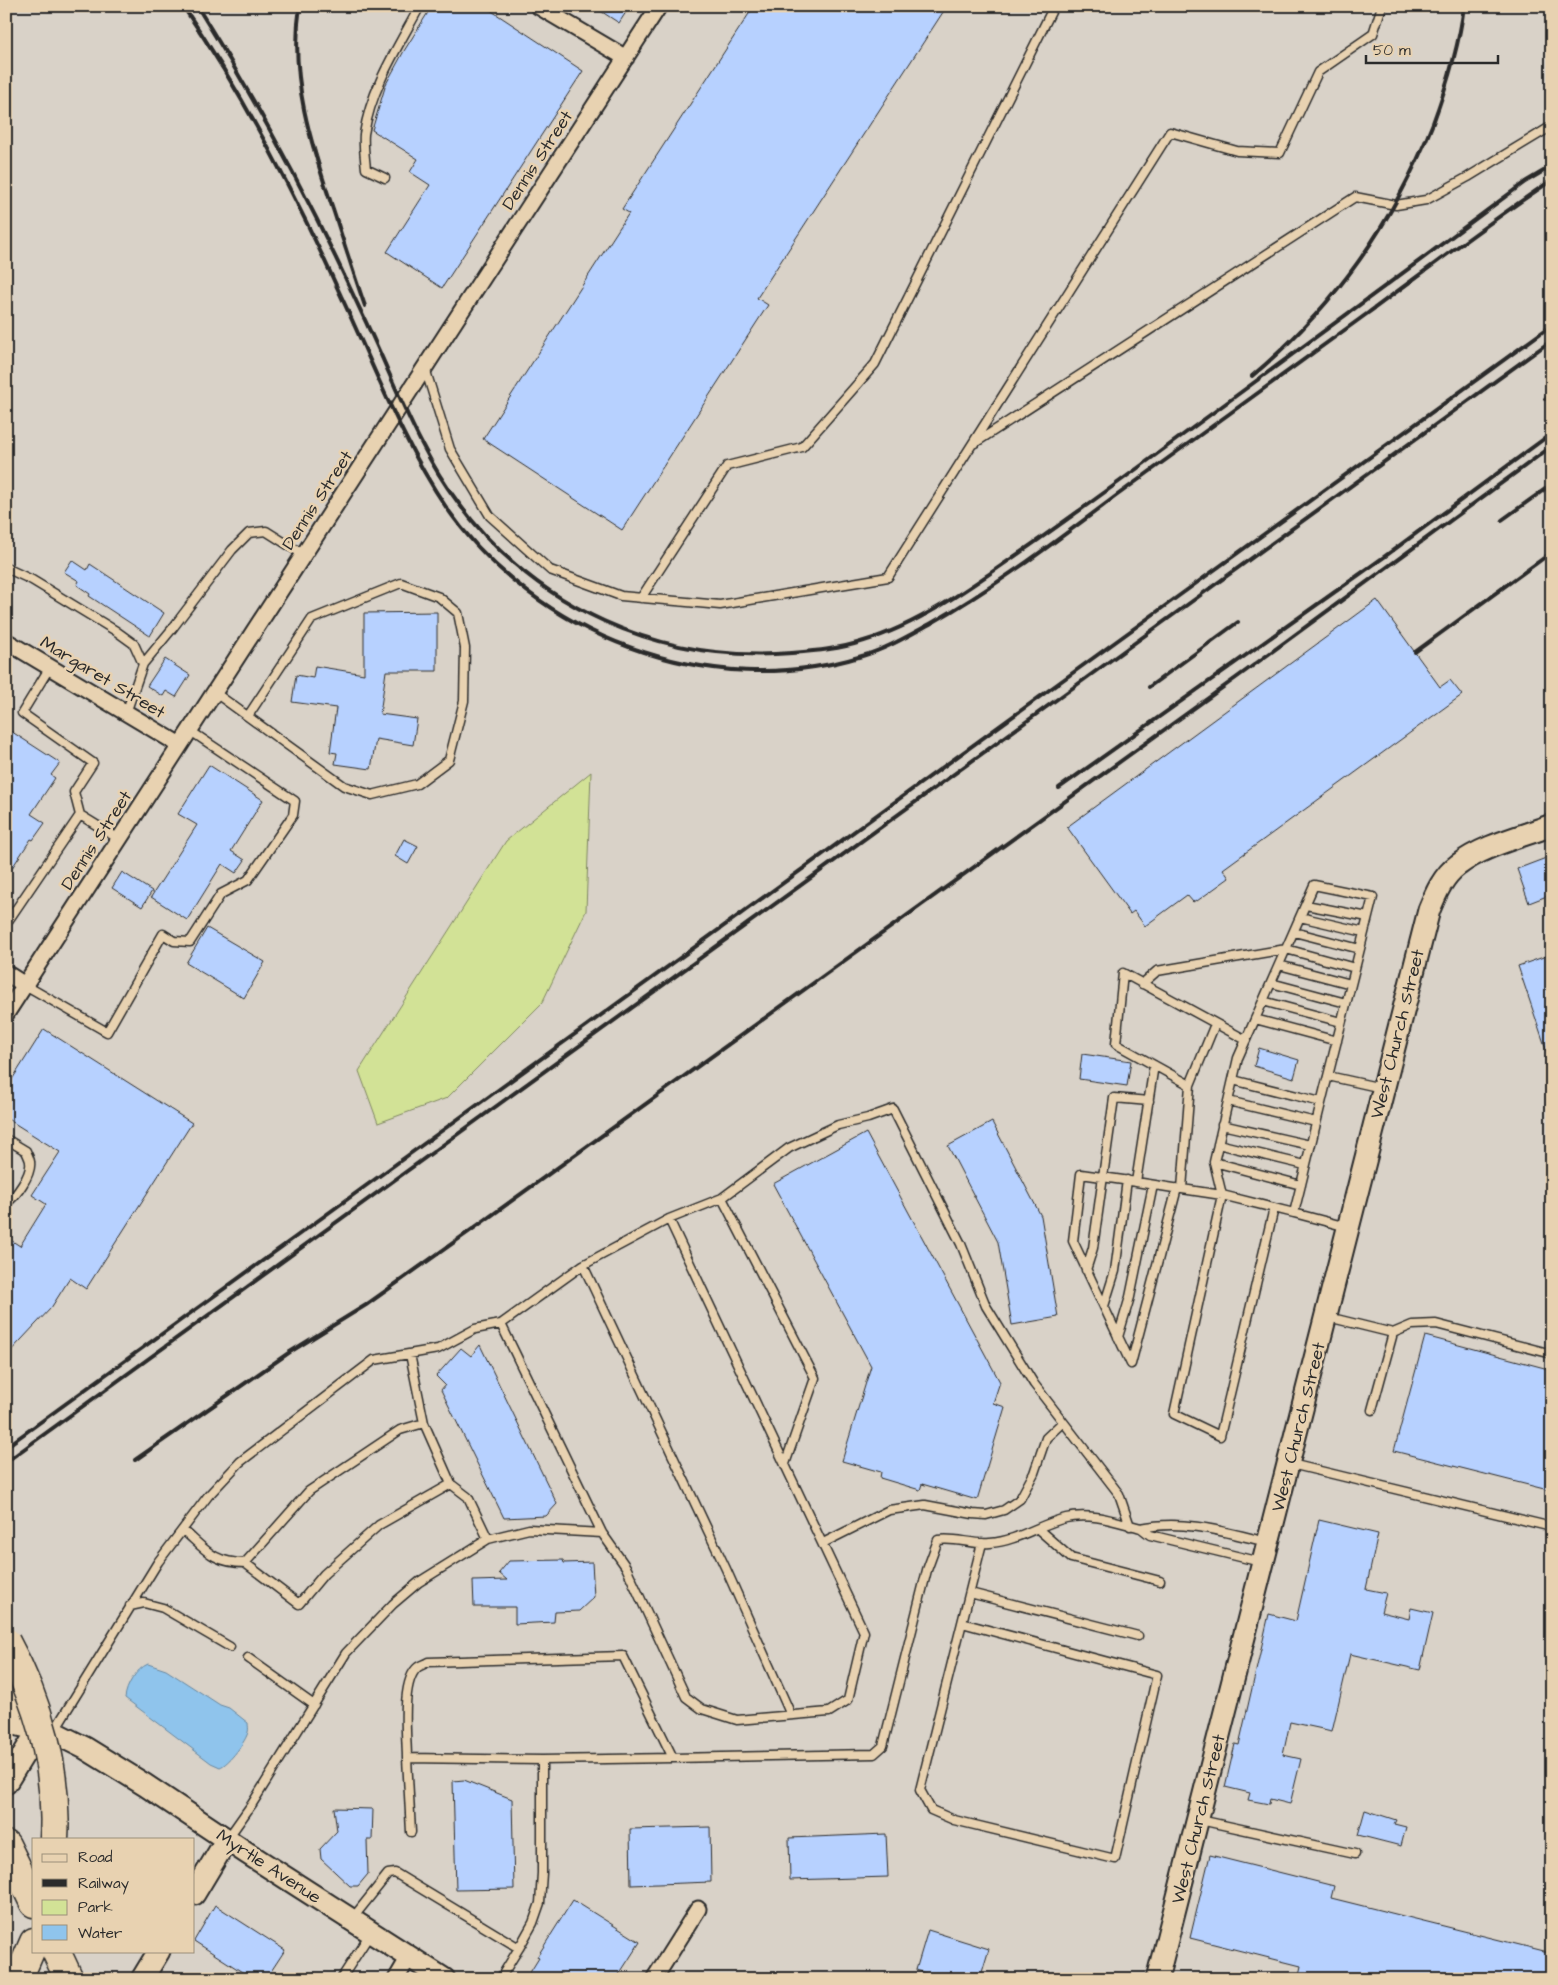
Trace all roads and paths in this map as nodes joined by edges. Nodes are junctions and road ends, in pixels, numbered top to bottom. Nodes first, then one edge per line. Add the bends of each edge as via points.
1 (420, 6) edge
2 (538, 6) edge
3 (659, 6) edge
4 (1054, 6) edge
5 (1382, 6) edge
6 (626, 58) junction
7 (1552, 126) edge
8 (385, 178) dead end
9 (425, 368) junction
10 (972, 446) junction
11 (304, 555) junction
12 (6, 568) edge
13 (641, 598) junction
14 (6, 641) edge
15 (143, 664) junction
16 (50, 667) junction
17 (214, 692) junction
18 (126, 713) junction
19 (248, 716) junction
20 (189, 730) junction
21 (180, 745) junction
22 (80, 815) junction
23 (1552, 826) edge
24 (119, 839) junction
25 (1306, 905) junction
26 (1300, 917) junction
27 (1368, 917) junction
28 (6, 924) edge
29 (1294, 932) junction
30 (1364, 932) junction
31 (1286, 949) junction
32 (1360, 949) junction
33 (1279, 965) junction
34 (1355, 968) junction
35 (6, 973) edge
36 (1271, 983) junction
37 (1142, 984) junction
38 (1351, 984) junction
39 (25, 985) junction
40 (1263, 1001) junction
41 (1346, 1003) junction
42 (6, 1014) edge
43 (1255, 1019) junction
44 (1341, 1022) junction
45 (1215, 1024) junction
46 (1246, 1040) junction
47 (1337, 1041) junction
48 (1154, 1065) junction
49 (1328, 1076) junction
50 (1233, 1080) junction
51 (1190, 1085) junction
52 (1384, 1089) junction
53 (1148, 1101) junction
54 (1228, 1101) junction
55 (1321, 1102) junction
56 (1316, 1122) junction
57 (1222, 1125) junction
58 (6, 1139) edge
59 (1218, 1144) junction
60 (1310, 1145) junction
61 (1214, 1162) junction
62 (1305, 1165) junction
63 (1104, 1177) junction
64 (1127, 1180) junction
65 (1137, 1182) junction
66 (1153, 1185) junction
67 (1301, 1185) junction
68 (1179, 1189) junction
69 (1222, 1195) junction
70 (722, 1198) junction
71 (6, 1203) edge
72 (1274, 1208) junction
73 (1294, 1213) junction
74 (669, 1219) junction
75 (1348, 1227) junction
76 (583, 1265) junction
77 (1086, 1270) junction
78 (1104, 1306) junction
79 (1326, 1316) junction
80 (501, 1324) junction
81 (1394, 1333) junction
82 (1118, 1337) junction
83 (410, 1354) junction
84 (1552, 1354) edge
85 (1372, 1410) dead end
86 (1064, 1422) junction
87 (424, 1423) junction
88 (1289, 1463) junction
89 (785, 1464) junction
90 (451, 1484) junction
91 (1130, 1526) junction
92 (1552, 1527) edge
93 (1141, 1528) junction
94 (1038, 1529) junction
95 (183, 1530) junction
96 (602, 1533) junction
97 (488, 1540) junction
98 (1269, 1542) junction
99 (823, 1543) junction
100 (982, 1543) junction
101 (1264, 1562) junction
102 (245, 1563) junction
103 (1160, 1581) dead end
104 (970, 1592) junction
105 (130, 1606) junction
106 (962, 1624) junction
107 (1138, 1636) dead end
108 (6, 1642) edge
109 (230, 1647) dead end
110 (248, 1658) dead end
111 (6, 1696) edge
112 (314, 1705) junction
113 (791, 1715) junction
114 (6, 1722) edge
115 (48, 1729) junction
116 (407, 1758) junction
117 (673, 1758) junction
118 (542, 1760) junction
119 (6, 1783) edge
120 (1198, 1820) junction
121 (410, 1832) dead end
122 (54, 1838) edge
123 (227, 1839) junction
124 (6, 1845) edge
125 (1355, 1854) dead end
126 (195, 1892) edge
127 (32, 1900) edge
128 (698, 1909) dead end
129 (351, 1920) junction
130 (372, 1933) junction
131 (32, 1947) edge
132 (518, 1948) junction
133 (56, 1952) edge
134 (158, 1952) edge
135 (409, 1957) junction
136 (18, 1979) edge
137 (69, 1979) edge
138 (142, 1979) edge
139 (341, 1979) edge
140 (396, 1979) edge
141 (444, 1979) edge
142 (500, 1979) edge
143 (654, 1979) edge
144 (1157, 1979) edge

1 - 8 lane via 386,68 372,101 364,135 366,169
2 - 6 street
3 - 6 street, Dennis Street
4 - 13 lane via 875,364 802,448 727,466
5 - 10 lane via 1373,34 1318,72 1280,153 1237,151 1170,132
6 - 9 street, Dennis Street
7 - 10 lane via 1426,200 1396,205 1355,197
9 - 11 street, Dennis Street
9 - 13 lane via 450,449 490,516 550,570 621,596
10 - 13 lane via 888,578 720,605
11 - 15 lane via 266,531 249,533 232,550
11 - 17 street, Dennis Street
12 - 15 lane via 32,580 116,631 134,644
14 - 16 street, Margaret Street
15 - 18 lane
16 - 18 street, Margaret Street
16 - 22 lane via 22,713 93,763 74,792
17 - 19 lane
17 - 20 street, Dennis Street
18 - 21 street, Margaret Street
19 - 19 lane via 344,786 372,795 417,784 449,760 464,701 465,648 458,613 439,597 401,583 312,619
20 - 21 street, Dennis Street
20 - 39 lane via 295,801 293,815 248,880 221,894 190,942 174,941 162,934 107,1032
21 - 24 street, Dennis Street
22 - 24 lane
22 - 28 lane
23 - 52 street, West Church Street via 1471,856 1457,865 1437,891 1423,931
24 - 39 street, Dennis Street
25 - 26 lane
25 - 27 lane
25 - 27 lane via 1314,886 1353,893 1373,897
26 - 29 lane
26 - 30 lane
27 - 30 lane
29 - 31 lane
29 - 32 lane
30 - 32 lane
31 - 33 lane
31 - 34 lane
31 - 37 lane via 1158,971
32 - 34 lane
33 - 36 lane
33 - 38 lane
34 - 38 lane
35 - 39 street
36 - 40 lane
36 - 41 lane
37 - 45 lane
37 - 48 lane via 1123,973 1116,1044
38 - 41 lane
39 - 42 street, Dennis Street
40 - 43 lane
40 - 44 lane
41 - 44 lane
43 - 46 lane
43 - 47 lane
44 - 47 lane
45 - 46 lane
45 - 51 lane
46 - 50 lane
47 - 49 lane
48 - 51 lane
48 - 53 lane
49 - 52 lane
49 - 55 lane
50 - 54 lane
50 - 55 lane
51 - 68 lane
52 - 75 street, West Church Street
53 - 63 lane via 1114,1098
53 - 65 lane
54 - 56 lane
54 - 57 lane
55 - 56 lane
56 - 60 lane
57 - 59 lane
57 - 60 lane
58 - 71 lane via 26,1151 30,1164 25,1180
59 - 61 lane
59 - 62 lane
60 - 62 lane
61 - 67 lane
61 - 69 lane
62 - 67 lane
63 - 64 lane
63 - 77 lane via 1093,1248
63 - 77 lane via 1081,1174 1073,1241
64 - 65 lane
64 - 78 lane via 1115,1271
65 - 66 lane
66 - 68 lane
66 - 82 lane via 1130,1297
67 - 73 lane
68 - 69 lane
68 - 82 lane via 1131,1364
69 - 72 lane
69 - 72 lane via 1174,1414 1220,1436
70 - 74 lane
70 - 86 lane via 789,1148 838,1125 893,1109 961,1244 986,1306 1034,1384
70 - 89 lane via 815,1378
72 - 73 lane
73 - 75 lane
74 - 76 lane
74 - 89 lane
75 - 79 street, West Church Street
76 - 80 lane
76 - 113 lane
77 - 78 lane
78 - 82 lane
79 - 81 lane
79 - 88 street, West Church Street
80 - 83 lane via 475,1329 438,1349
80 - 96 lane
81 - 84 lane via 1412,1326 1436,1324
81 - 85 lane
83 - 87 lane
83 - 95 lane via 374,1360 240,1462 208,1496
86 - 91 lane via 1119,1494
86 - 99 lane via 1046,1438 1034,1473 1020,1499 1004,1510 986,1515 925,1505 889,1510
87 - 90 lane
87 - 102 lane via 400,1430 309,1491
88 - 92 lane
88 - 98 street, West Church Street
89 - 99 lane
90 - 97 lane via 468,1497
90 - 102 lane via 380,1525 324,1574 299,1604
91 - 93 lane
91 - 94 lane via 1090,1516 1066,1518
93 - 98 lane via 1194,1525
93 - 101 lane via 1150,1535
94 - 100 lane via 1019,1537
94 - 103 lane via 1071,1558
95 - 102 lane via 216,1558
95 - 105 lane
96 - 97 lane via 529,1530
96 - 113 lane via 626,1567 686,1697 702,1709 737,1720
97 - 112 lane via 419,1582 393,1604 346,1653
98 - 101 street, West Church Street
99 - 113 lane via 864,1632 848,1700 829,1712
100 - 104 lane
100 - 117 lane via 966,1543 951,1538 938,1540 925,1577 883,1746 874,1754
101 - 120 street, West Church Street
104 - 106 lane
104 - 107 lane
105 - 109 lane via 144,1603 164,1608
105 - 115 lane
106 - 106 lane via 1157,1675 1115,1859 954,1820 931,1810 920,1790
108 - 122 highway, bridge via 28,1686 43,1734 52,1784
110 - 112 lane
111 - 115 street, Myrtle Avenue via 28,1710
112 - 123 lane
114 - 115 street, Myrtle Avenue
115 - 119 street
115 - 123 street, Myrtle Avenue via 85,1748
116 - 117 lane via 406,1696 411,1677 417,1668 428,1662 623,1656
116 - 118 lane
116 - 121 lane
117 - 118 lane
118 - 132 lane via 540,1903
120 - 125 lane
120 - 144 street, West Church Street
123 - 126 street
123 - 129 street, Myrtle Avenue
124 - 127 highway
128 - 143 street
129 - 130 street, Myrtle Avenue
129 - 132 lane via 388,1874 395,1873
130 - 135 street, Myrtle Avenue
130 - 139 lane
131 - 136 highway
132 - 142 lane
133 - 137 highway
134 - 138 street
135 - 140 street
135 - 141 street, Myrtle Avenue

